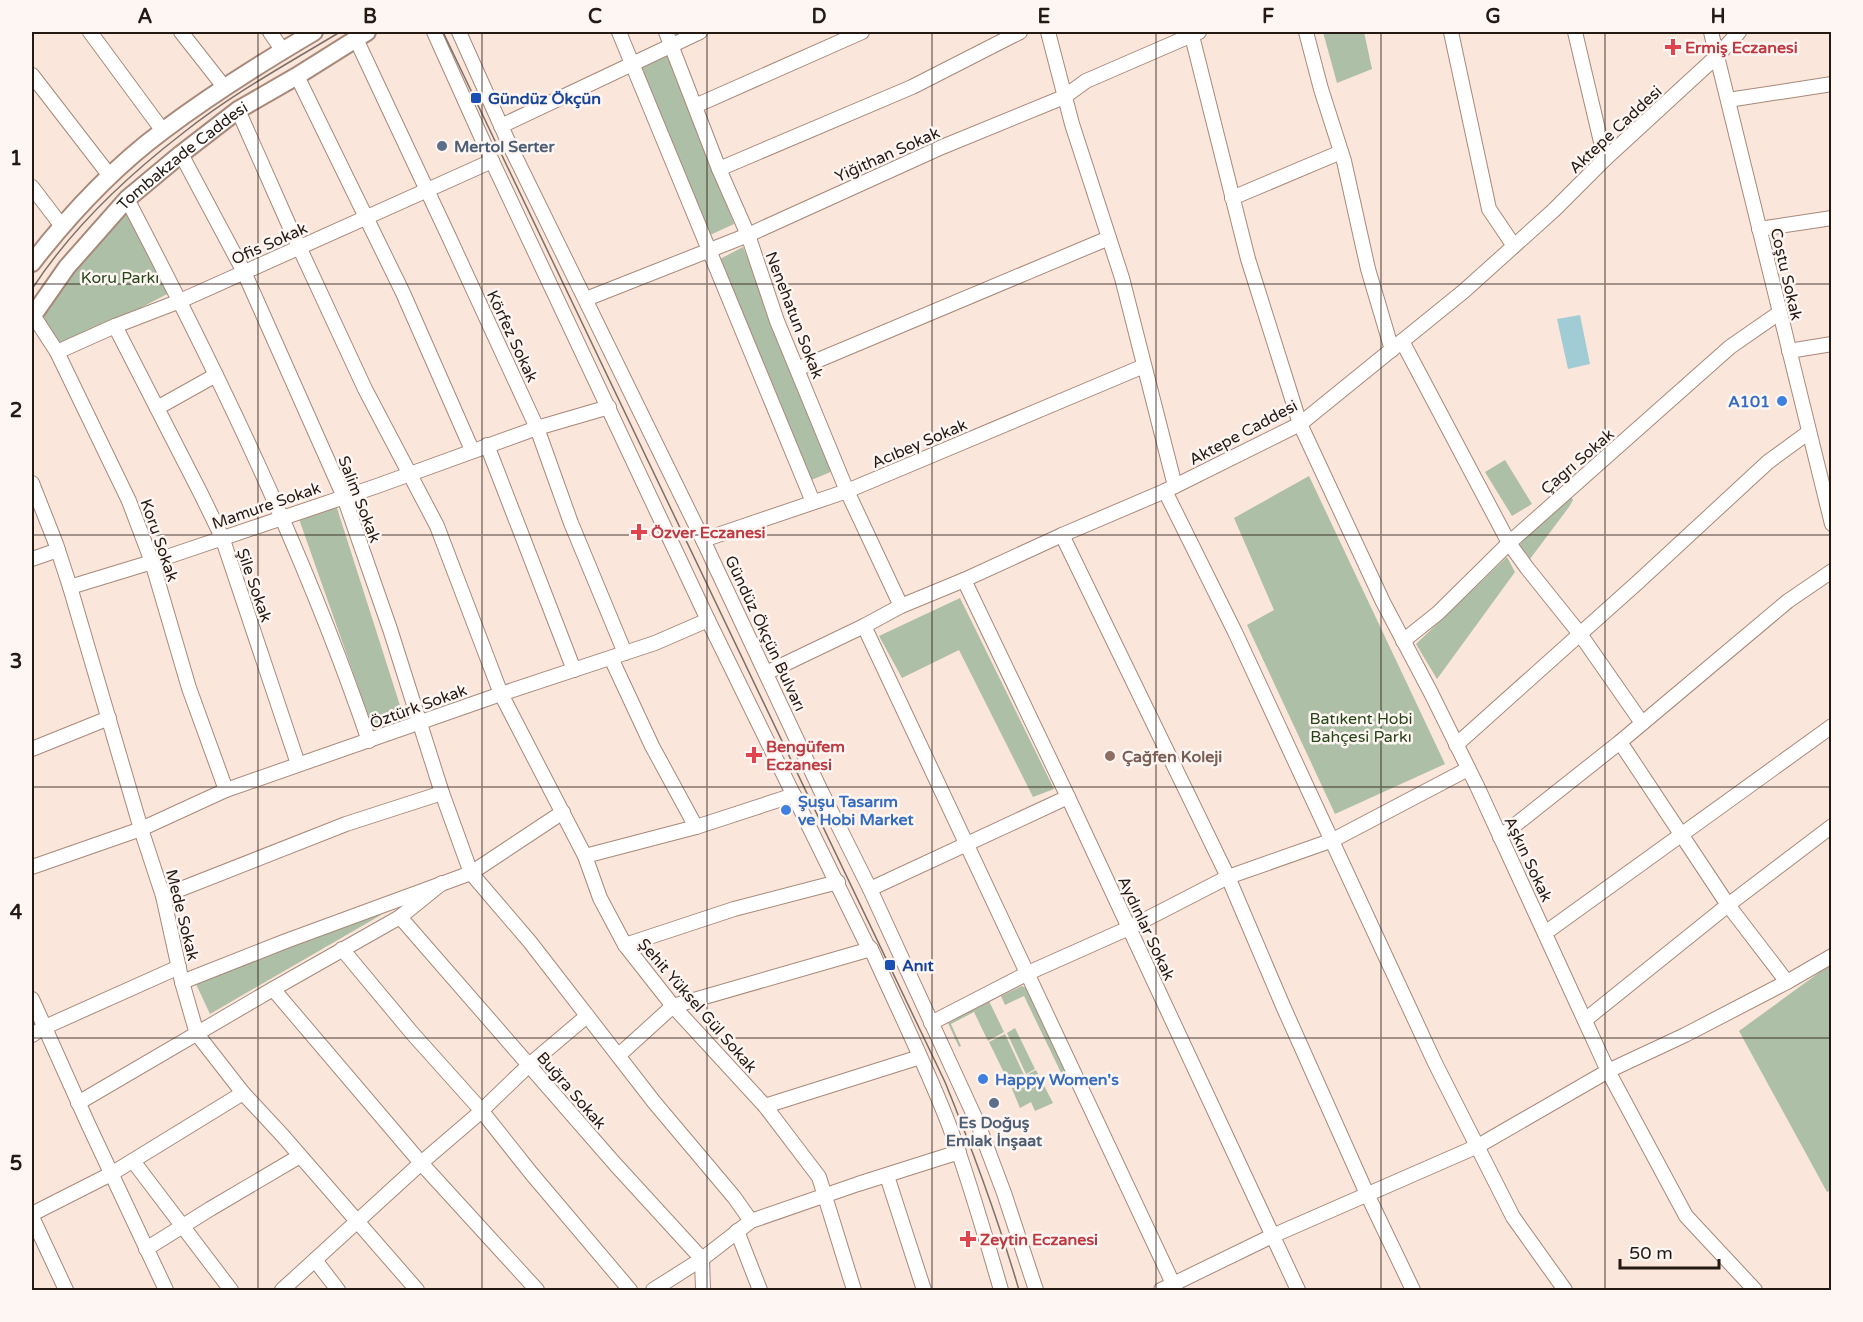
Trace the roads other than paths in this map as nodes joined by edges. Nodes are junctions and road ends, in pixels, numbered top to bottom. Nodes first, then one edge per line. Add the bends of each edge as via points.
1 (90, 32) edge
2 (181, 32) edge
3 (270, 32) edge
4 (314, 32) edge
5 (434, 32) edge
6 (459, 32) edge
7 (619, 32) edge
8 (666, 32) edge
9 (700, 32) edge
10 (862, 32) edge
11 (1020, 32) edge
12 (1048, 32) edge
13 (1194, 32) edge
14 (1306, 32) edge
15 (1451, 32) edge
16 (1575, 32) edge
17 (1711, 32) edge
18 (1739, 32) edge
19 (361, 35) edge
20 (671, 46) junction
21 (283, 51) junction
22 (1717, 56) junction
23 (633, 64) junction
24 (32, 75) edge
25 (297, 76) junction
26 (1832, 84) edge
27 (225, 88) junction
28 (1064, 97) junction
29 (1728, 100) junction
30 (695, 106) junction
31 (238, 110) junction
32 (501, 126) junction
33 (163, 131) junction
34 (1341, 152) junction
35 (181, 154) junction
36 (1605, 159) junction
37 (492, 161) junction
38 (719, 169) junction
39 (110, 176) junction
40 (32, 187) edge
41 (428, 191) junction
42 (1232, 198) junction
43 (127, 199) junction
44 (366, 217) junction
45 (1832, 218) edge
46 (61, 225) junction
47 (1759, 229) junction
48 (748, 236) junction
49 (1109, 238) junction
50 (1514, 246) junction
51 (300, 248) junction
52 (710, 251) junction
53 (32, 263) edge
54 (244, 272) junction
55 (586, 299) junction
56 (180, 301) junction
57 (1779, 313) junction
58 (32, 316) edge
59 (115, 326) junction
60 (1832, 344) edge
61 (1397, 346) junction
62 (1789, 351) junction
63 (57, 352) junction
64 (1144, 366) junction
65 (797, 369) junction
66 (216, 375) junction
67 (609, 406) junction
68 (157, 408) junction
69 (1299, 424) junction
70 (537, 428) junction
71 (1809, 432) junction
72 (487, 445) junction
73 (472, 450) junction
74 (1825, 471) edge
75 (410, 474) junction
76 (32, 483) edge
77 (1170, 488) junction
78 (847, 491) junction
79 (344, 496) junction
80 (813, 502) junction
81 (1831, 515) edge
82 (283, 517) junction
83 (1062, 535) junction
84 (222, 537) junction
85 (703, 540) junction
86 (1509, 543) junction
87 (58, 550) junction
88 (32, 559) edge
89 (152, 562) junction
90 (1832, 571) edge
91 (964, 580) junction
92 (70, 587) junction
93 (901, 606) junction
94 (708, 621) junction
95 (864, 626) junction
96 (1580, 634) junction
97 (1403, 641) junction
98 (618, 656) junction
99 (574, 670) junction
100 (766, 673) junction
101 (501, 693) junction
102 (109, 718) junction
103 (420, 722) junction
104 (1642, 723) junction
105 (1832, 726) edge
106 (369, 741) junction
107 (1620, 742) junction
108 (1456, 745) junction
109 (32, 749) edge
110 (298, 764) junction
111 (1468, 769) junction
112 (226, 790) junction
113 (442, 793) junction
114 (794, 795) junction
115 (1068, 797) junction
116 (563, 812) junction
117 (1832, 826) edge
118 (696, 827) junction
119 (141, 829) junction
120 (1681, 834) junction
121 (1500, 837) junction
122 (1333, 840) junction
123 (968, 844) junction
124 (585, 856) junction
125 (32, 867) edge
126 (471, 873) junction
127 (1228, 877) junction
128 (838, 882) junction
129 (442, 883) junction
130 (870, 889) junction
131 (163, 896) junction
132 (1728, 905) junction
133 (400, 917) junction
134 (1129, 928) junction
135 (1545, 933) junction
136 (625, 945) junction
137 (342, 949) junction
138 (871, 949) junction
139 (1832, 956) edge
140 (179, 967) junction
141 (1028, 973) junction
142 (182, 982) junction
143 (1787, 982) junction
144 (273, 989) junction
145 (32, 999) edge
146 (673, 1006) junction
147 (587, 1016) junction
148 (1585, 1020) junction
149 (931, 1023) junction
150 (45, 1027) junction
151 (197, 1034) junction
152 (32, 1035) edge
153 (619, 1055) junction
154 (920, 1057) junction
155 (529, 1065) junction
156 (1608, 1071) junction
157 (243, 1093) junction
158 (78, 1103) junction
159 (765, 1106) junction
160 (482, 1110) junction
161 (1478, 1146) junction
162 (959, 1152) junction
163 (300, 1156) junction
164 (133, 1161) junction
165 (421, 1163) junction
166 (111, 1174) junction
167 (887, 1176) junction
168 (1368, 1194) junction
169 (825, 1195) junction
170 (32, 1216) edge
171 (751, 1221) junction
172 (356, 1222) junction
173 (182, 1226) junction
174 (737, 1231) junction
175 (1272, 1236) junction
176 (146, 1249) junction
177 (702, 1259) junction
178 (315, 1260) junction
179 (1170, 1289) edge
180 (66, 1290) edge
181 (166, 1290) edge
182 (231, 1290) edge
183 (282, 1290) edge
184 (338, 1290) edge
185 (417, 1290) edge
186 (537, 1290) edge
187 (630, 1290) edge
188 (653, 1290) edge
189 (703, 1290) edge
190 (760, 1290) edge
191 (854, 1290) edge
192 (924, 1290) edge
193 (1000, 1290) edge
194 (1035, 1290) edge
195 (1298, 1290) edge
196 (1413, 1290) edge
197 (1564, 1290) edge
198 (1755, 1290) edge

1 - 33 street
2 - 27 street
3 - 21 street
4 - 21 main road, Tombakzade Caddesi
5 - 37 street
6 - 32 street, Gündüz Ökçün Bulvarı
7 - 23 street
8 - 20 street, Nenehatun Sokak
9 - 20 street
10 - 30 street
11 - 38 street via 912,87
12 - 28 street
13 - 28 street, Yiğithan Sokak via 1086,81
13 - 42 street, Aşkın Sokak
14 - 34 street
15 - 50 street via 1489,209
16 - 36 street
17 - 22 street, Coştu Sokak
18 - 22 street, Aktepe Caddesi
19 - 25 main road, Tombakzade Caddesi
19 - 41 street, Körfez Sokak
20 - 23 street
20 - 30 street, Nenehatun Sokak
21 - 27 main road, Tombakzade Caddesi
22 - 29 street, Coştu Sokak
22 - 36 street, Aktepe Caddesi
23 - 32 street
23 - 52 street
24 - 39 street
25 - 31 main road, Tombakzade Caddesi
25 - 44 street
26 - 29 street
27 - 33 main road, Tombakzade Caddesi
28 - 48 street, Yiğithan Sokak via 942,147
28 - 49 street
29 - 47 street, Coştu Sokak
30 - 38 street, Nenehatun Sokak
31 - 35 main road, Tombakzade Caddesi
31 - 51 street, Şehit Yüksel Gül Sokak
32 - 55 street, Gündüz Ökçün Bulvarı
33 - 39 main road, Tombakzade Caddesi
34 - 42 street
34 - 61 street via 1368,269
35 - 43 main road, Tombakzade Caddesi
35 - 54 street, Salim Sokak
36 - 50 street, Aktepe Caddesi
37 - 41 street, Ofis Sokak
37 - 67 street
38 - 48 street, Nenehatun Sokak
39 - 46 main road, Tombakzade Caddesi
40 - 46 street
41 - 44 street, Ofis Sokak
41 - 70 street, Körfez Sokak
42 - 69 street, Aşkın Sokak
43 - 56 street
43 - 58 main road, Tombakzade Caddesi via 67,267
44 - 51 street, Ofis Sokak
44 - 73 street via 404,293
45 - 47 street
46 - 53 main road, Tombakzade Caddesi
47 - 57 street, Coştu Sokak
48 - 52 street, Yiğithan Sokak
48 - 65 street, Nenehatun Sokak
49 - 64 street
49 - 65 street
50 - 61 street, Aktepe Caddesi
51 - 54 street, Ofis Sokak
51 - 75 street, Şehit Yüksel Gül Sokak via 365,389
52 - 55 street, Yiğithan Sokak
52 - 80 street
54 - 56 street, Ofis Sokak
54 - 79 street, Salim Sokak
55 - 85 street, Gündüz Ökçün Bulvarı
56 - 59 street, Ofis Sokak
56 - 66 street
57 - 62 street, Coştu Sokak
57 - 86 street, Çagrı Sokak via 1730,347
58 - 63 street, Koru Sokak
59 - 63 street, Ofis Sokak
59 - 68 street, Şile Sokak
60 - 62 street
61 - 69 street, Aktepe Caddesi
61 - 86 street
62 - 71 street, Coştu Sokak
63 - 89 street, Koru Sokak via 129,501
64 - 77 street
64 - 78 street, Acıbey Sokak
65 - 78 street, Nenehatun Sokak
66 - 68 street
66 - 82 street
67 - 70 street, Mamure Sokak
67 - 94 street
68 - 84 street, Şile Sokak
69 - 77 street, Aktepe Caddesi
69 - 97 street, Aşkın Sokak
70 - 72 street, Mamure Sokak
70 - 98 street, Körfez Sokak
71 - 74 street, Coştu Sokak
71 - 96 street via 1767,462
72 - 73 street, Mamure Sokak
72 - 99 street
73 - 75 street, Mamure Sokak
74 - 81 street, Coştu Sokak
75 - 79 street, Mamure Sokak
75 - 101 street, Şehit Yüksel Gül Sokak via 437,526
76 - 87 street, Mede Sokak
77 - 83 street, Aktepe Caddesi
77 - 122 street
78 - 80 street, Acıbey Sokak
78 - 93 street, Nenehatun Sokak
79 - 82 street, Mamure Sokak
79 - 103 street, Salim Sokak
80 - 85 street, Acıbey Sokak
82 - 84 street, Mamure Sokak
82 - 106 street
83 - 91 street, Aktepe Caddesi
83 - 127 street
84 - 89 street, Mamure Sokak
84 - 110 street, Şile Sokak
85 - 100 street, Gündüz Ökçün Bulvarı
86 - 96 street
86 - 97 street, Çagrı Sokak via 1438,613
87 - 88 street
87 - 92 street, Mede Sokak
89 - 92 street, Mamure Sokak
89 - 112 street, Koru Sokak via 189,688
90 - 104 street via 1788,601
91 - 93 street, Aktepe Caddesi
91 - 115 street, Aydınlar Sokak
92 - 102 street, Mede Sokak
93 - 95 street, Aktepe Caddesi
94 - 98 street, Öztürk Sokak
94 - 114 street
95 - 100 street, Aktepe Caddesi
95 - 123 street
96 - 104 street
96 - 108 street
97 - 108 street, Aşkın Sokak
98 - 99 street, Öztürk Sokak
98 - 118 street, Körfez Sokak via 652,746
99 - 101 street, Öztürk Sokak
100 - 130 street, Gündüz Ökçün Bulvarı
101 - 103 street, Öztürk Sokak
101 - 116 street, Şehit Yüksel Gül Sokak
102 - 109 street
102 - 119 street, Mede Sokak
103 - 106 street, Öztürk Sokak
103 - 113 street, Salim Sokak
104 - 107 street
105 - 120 street
106 - 110 street, Öztürk Sokak
107 - 120 street
107 - 121 street
108 - 111 street, Aşkın Sokak
110 - 112 street, Öztürk Sokak
111 - 121 street, Aşkın Sokak
111 - 122 street
112 - 119 street, Öztürk Sokak
113 - 126 street, Salim Sokak
113 - 131 street via 346,824
114 - 118 street
114 - 128 street
115 - 123 street
115 - 134 street, Aydınlar Sokak
116 - 124 street, Şehit Yüksel Gül Sokak
116 - 126 street
117 - 132 street
118 - 124 street
119 - 125 street, Öztürk Sokak
119 - 131 street, Mede Sokak
120 - 132 street
120 - 135 street
121 - 135 street, Aşkın Sokak
122 - 127 street
122 - 161 street via 1435,1063
123 - 130 street
123 - 141 street
124 - 136 street, Şehit Yüksel Gül Sokak via 600,898
126 - 129 street
126 - 147 street
127 - 134 street
127 - 168 street
128 - 136 street via 734,909
128 - 138 street
129 - 133 street
129 - 142 street
130 - 149 street, Gündüz Ökçün Bulvarı
131 - 140 street, Mede Sokak
132 - 143 street
132 - 148 street
133 - 137 street
133 - 155 street, Buğra Sokak
134 - 141 street
134 - 175 street, Aydınlar Sokak
135 - 148 street, Aşkın Sokak
136 - 146 street, Şehit Yüksel Gül Sokak
137 - 144 street
137 - 160 street
138 - 146 street
138 - 154 street
139 - 143 street
140 - 142 street, Mede Sokak
140 - 150 street
141 - 149 street
141 - 179 street
142 - 151 street, Mede Sokak
143 - 156 street
144 - 151 street
144 - 165 street
145 - 150 street
146 - 153 street
146 - 159 street, Şehit Yüksel Gül Sokak
147 - 153 street
147 - 155 street
148 - 156 street, Aşkın Sokak
149 - 194 street, Gündüz Ökçün Bulvarı via 1004,1193
150 - 152 street
150 - 158 street
151 - 157 street, Mede Sokak
151 - 158 street
153 - 171 street
154 - 159 street
154 - 162 street
155 - 160 street
155 - 177 street, Buğra Sokak
156 - 161 street
156 - 198 street, Aşkın Sokak via 1686,1216
157 - 163 street, Mede Sokak
157 - 164 street
158 - 166 street
159 - 169 street, Şehit Yüksel Gül Sokak via 819,1177
160 - 165 street
160 - 187 street
161 - 168 street
161 - 197 street via 1513,1217
162 - 167 street
162 - 193 street
163 - 172 street, Mede Sokak
163 - 173 street
164 - 166 street
164 - 173 street
165 - 172 street
165 - 186 street
166 - 170 street
166 - 176 street
167 - 169 street
167 - 192 street
168 - 175 street
168 - 196 street
169 - 171 street
169 - 191 street, Şehit Yüksel Gül Sokak
170 - 180 street
171 - 174 street
172 - 178 street
172 - 185 street, Mede Sokak
173 - 176 street
173 - 182 street
174 - 177 street
174 - 190 street
175 - 179 street
175 - 195 street, Aydınlar Sokak
176 - 181 street
177 - 188 street
177 - 189 street
178 - 183 street
178 - 184 street

